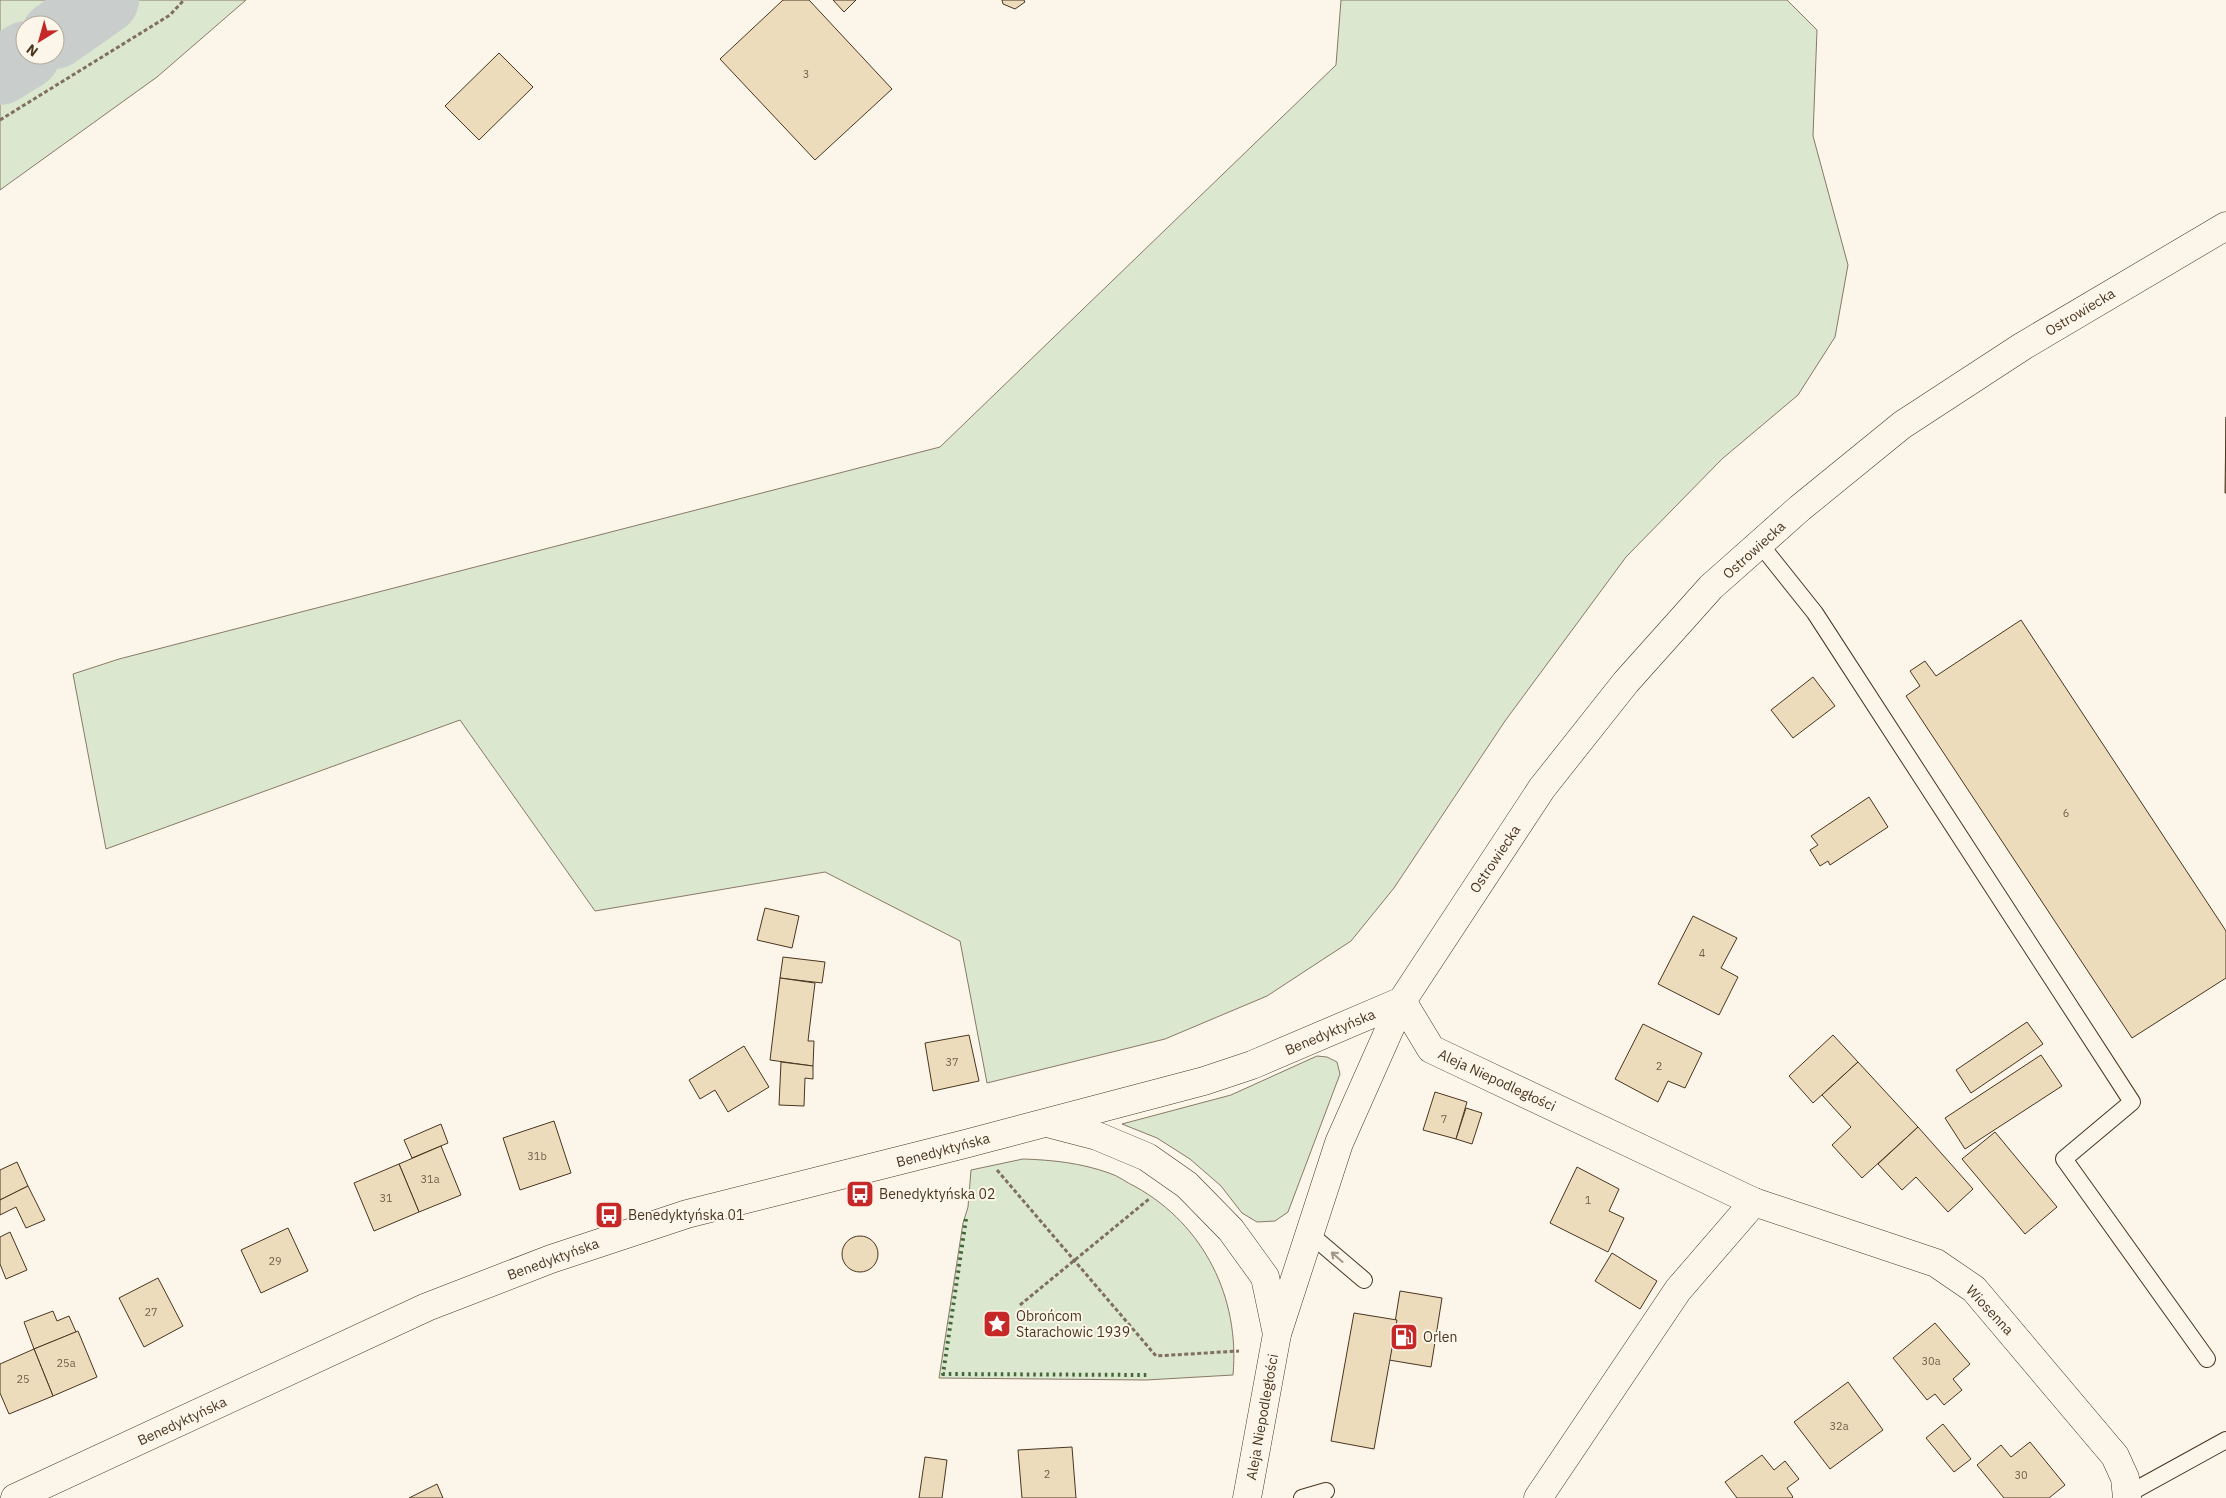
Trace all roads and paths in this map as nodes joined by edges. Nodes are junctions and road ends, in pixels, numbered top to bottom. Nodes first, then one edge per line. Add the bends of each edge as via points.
1 (184, 0) edge
2 (0, 120) edge
3 (2226, 226) edge
4 (1760, 544) junction
5 (1402, 1001) junction
6 (1045, 1122) junction
7 (1007, 1182) dead end
8 (1754, 1202) junction
9 (1138, 1208) dead end
10 (1310, 1234) junction
11 (1076, 1260) junction
12 (1364, 1280) dead end
13 (1020, 1305) dead end
14 (1277, 1334) junction
15 (1238, 1351) dead end
16 (2207, 1359) dead end
17 (2226, 1440) edge
18 (1326, 1491) dead end
19 (2127, 1496) edge
20 (15, 1498) edge
21 (1247, 1498) edge
22 (1302, 1498) edge
23 (1538, 1498) edge

1 - 2 path via 170,15
3 - 4 street, Ostrowiecka via 2023,346 1902,425
4 - 5 street, Ostrowiecka via 1712,587 1626,682 1548,780
4 - 16 lane via 1815,613 2132,1102 2064,1159
5 - 6 street, Benedyktyńska via 1252,1065 1204,1081
5 - 8 street, Aleja Niepodległości via 1431,1049
5 - 10 street, Aleja Niepodległości via 1339,1143
6 - 14 street via 1096,1136 1148,1156 1187,1185 1231,1230 1265,1277
6 - 20 street, Benedyktyńska via 687,1214 552,1259 427,1307
7 - 11 path
8 - 19 street, Wiosenna via 1936,1264 1974,1289 2115,1456 2125,1478
8 - 23 street via 1678,1290
9 - 11 path
12 -> 10 lane
10 - 14 street, Aleja Niepodległości
11 - 13 path
11 - 15 path via 1156,1356
14 - 21 street, Aleja Niepodległości
17 - 19 lane, Wiosenna
18 - 22 lane

